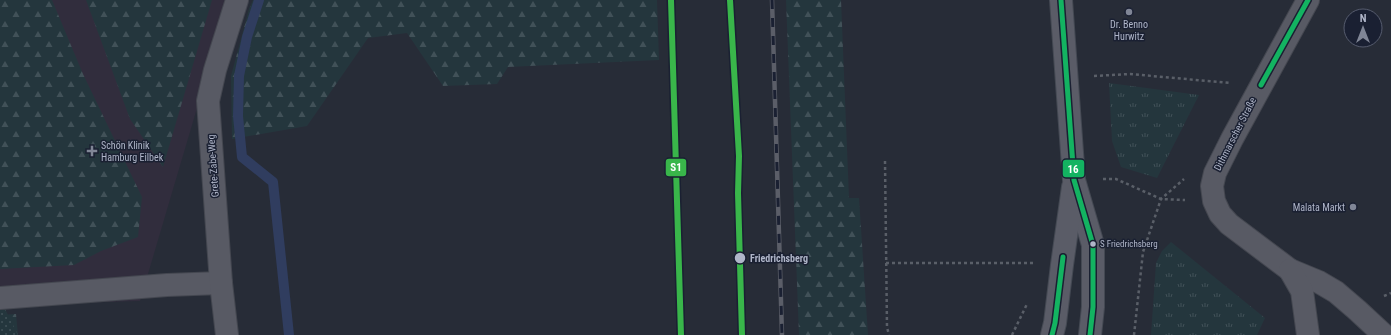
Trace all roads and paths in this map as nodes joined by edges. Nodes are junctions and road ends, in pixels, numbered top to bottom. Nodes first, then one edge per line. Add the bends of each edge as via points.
1 (237, 0) edge
2 (1061, 0) edge
3 (1308, 0) edge
4 (1065, 77) junction
5 (1261, 85) junction
6 (885, 161) dead end
7 (1074, 180) junction
8 (1161, 199) junction
9 (1214, 202) junction
10 (886, 263) junction
11 (1033, 263) dead end
12 (1290, 270) junction
13 (221, 283) junction
14 (0, 298) edge
15 (227, 335) edge
16 (890, 335) edge
17 (1052, 335) edge
18 (1090, 335) edge
19 (1134, 335) edge
20 (1308, 335) edge
21 (1384, 335) edge

1 - 13 street, Grete-Zabe-Weg via 208,101
2 - 4 main road
3 - 5 street, Dithmarscher Straße
4 - 5 path via 1130,74
4 - 7 main road
5 - 9 street, Dithmarscher Straße via 1215,173 1212,186
6 - 10 path
7 - 8 path via 1116,179
7 - 17 main road
7 - 18 main road via 1093,245 1093,306
8 - 9 path
8 - 19 path via 1143,252
9 - 12 street, Dithmarscher Straße via 1220,214 1230,224
10 - 11 path
10 - 16 path via 887,327
12 - 20 street, Dithmarscher Straße via 1302,291
12 - 21 street, Dithmarscher Straße via 1336,292
13 - 14 street
13 - 15 street, Grete-Zabe-Weg

